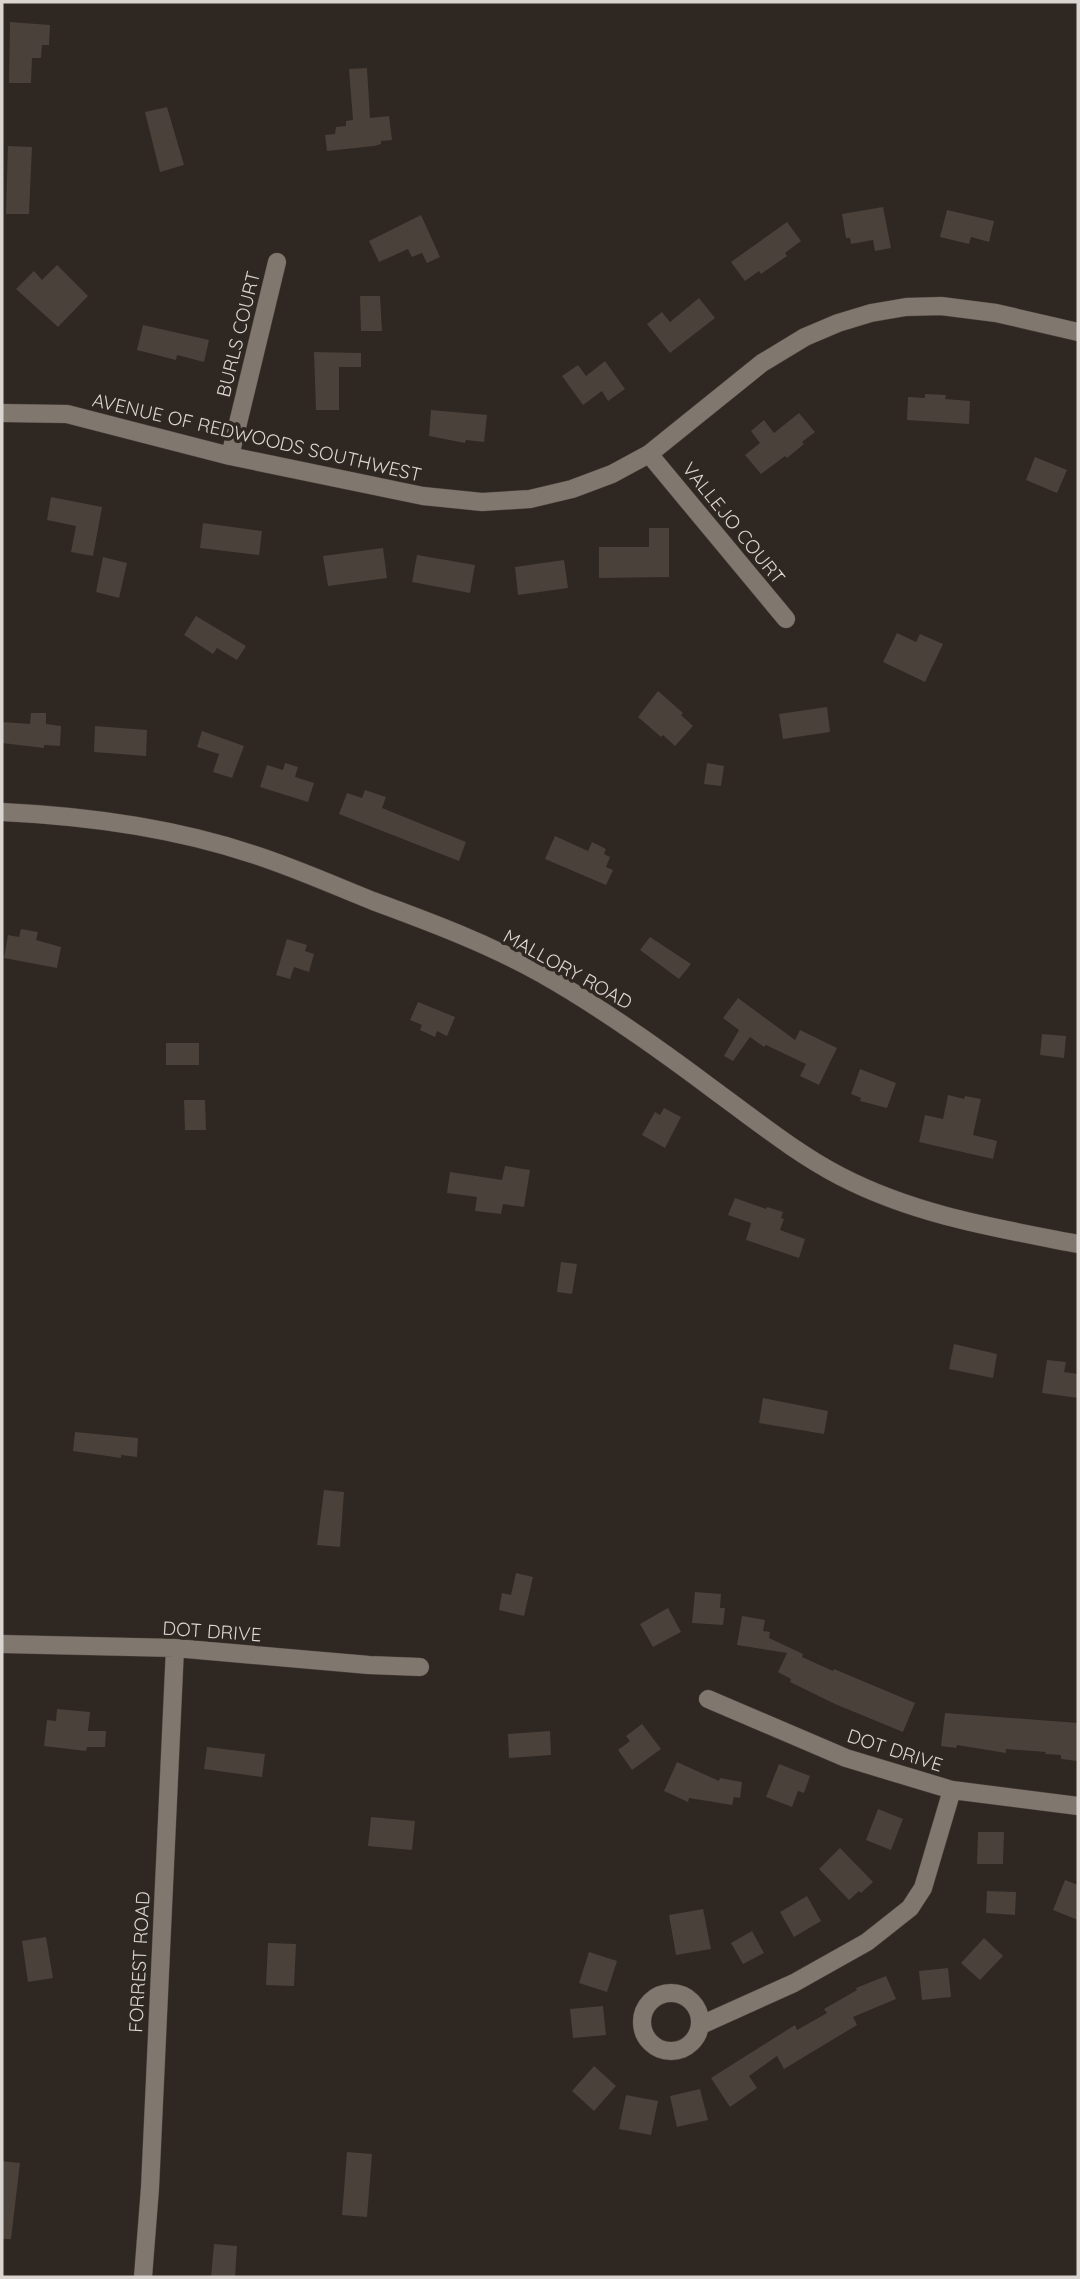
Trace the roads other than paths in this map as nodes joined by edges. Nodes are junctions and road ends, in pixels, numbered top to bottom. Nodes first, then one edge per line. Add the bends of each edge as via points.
1 (277, 262) dead end
2 (1078, 332) edge
3 (2, 413) edge
4 (649, 454) junction
5 (230, 456) junction
6 (786, 619) dead end
7 (2, 812) edge
8 (1078, 1244) edge
9 (2, 1644) edge
10 (175, 1648) junction
11 (420, 1667) dead end
12 (708, 1699) dead end
13 (951, 1790) junction
14 (1078, 1805) edge
15 (701, 2025) dead end
16 (143, 2277) edge

1 - 5 street, BURLS COURT
2 - 4 street, AVENUE OF REDWOODS SOUTHWEST via 941,306 871,313 805,337 762,363
3 - 5 street, AVENUE OF REDWOODS SOUTHWEST via 67,414
4 - 5 street, AVENUE OF REDWOODS SOUTHWEST via 572,489 530,499 482,502 423,496
4 - 6 street, VALLEJO COURT
7 - 8 street, MALLORY ROAD via 63,815 158,829 238,850 449,929 540,973 633,1030 795,1150 840,1176 932,1213
9 - 10 street, DOT DRIVE
10 - 11 street, DOT DRIVE
10 - 16 street, FORREST ROAD
12 - 13 street, DOT DRIVE via 846,1758
13 - 14 street, DOT DRIVE
13 - 15 street via 923,1888 909,1908 867,1942 794,1983

